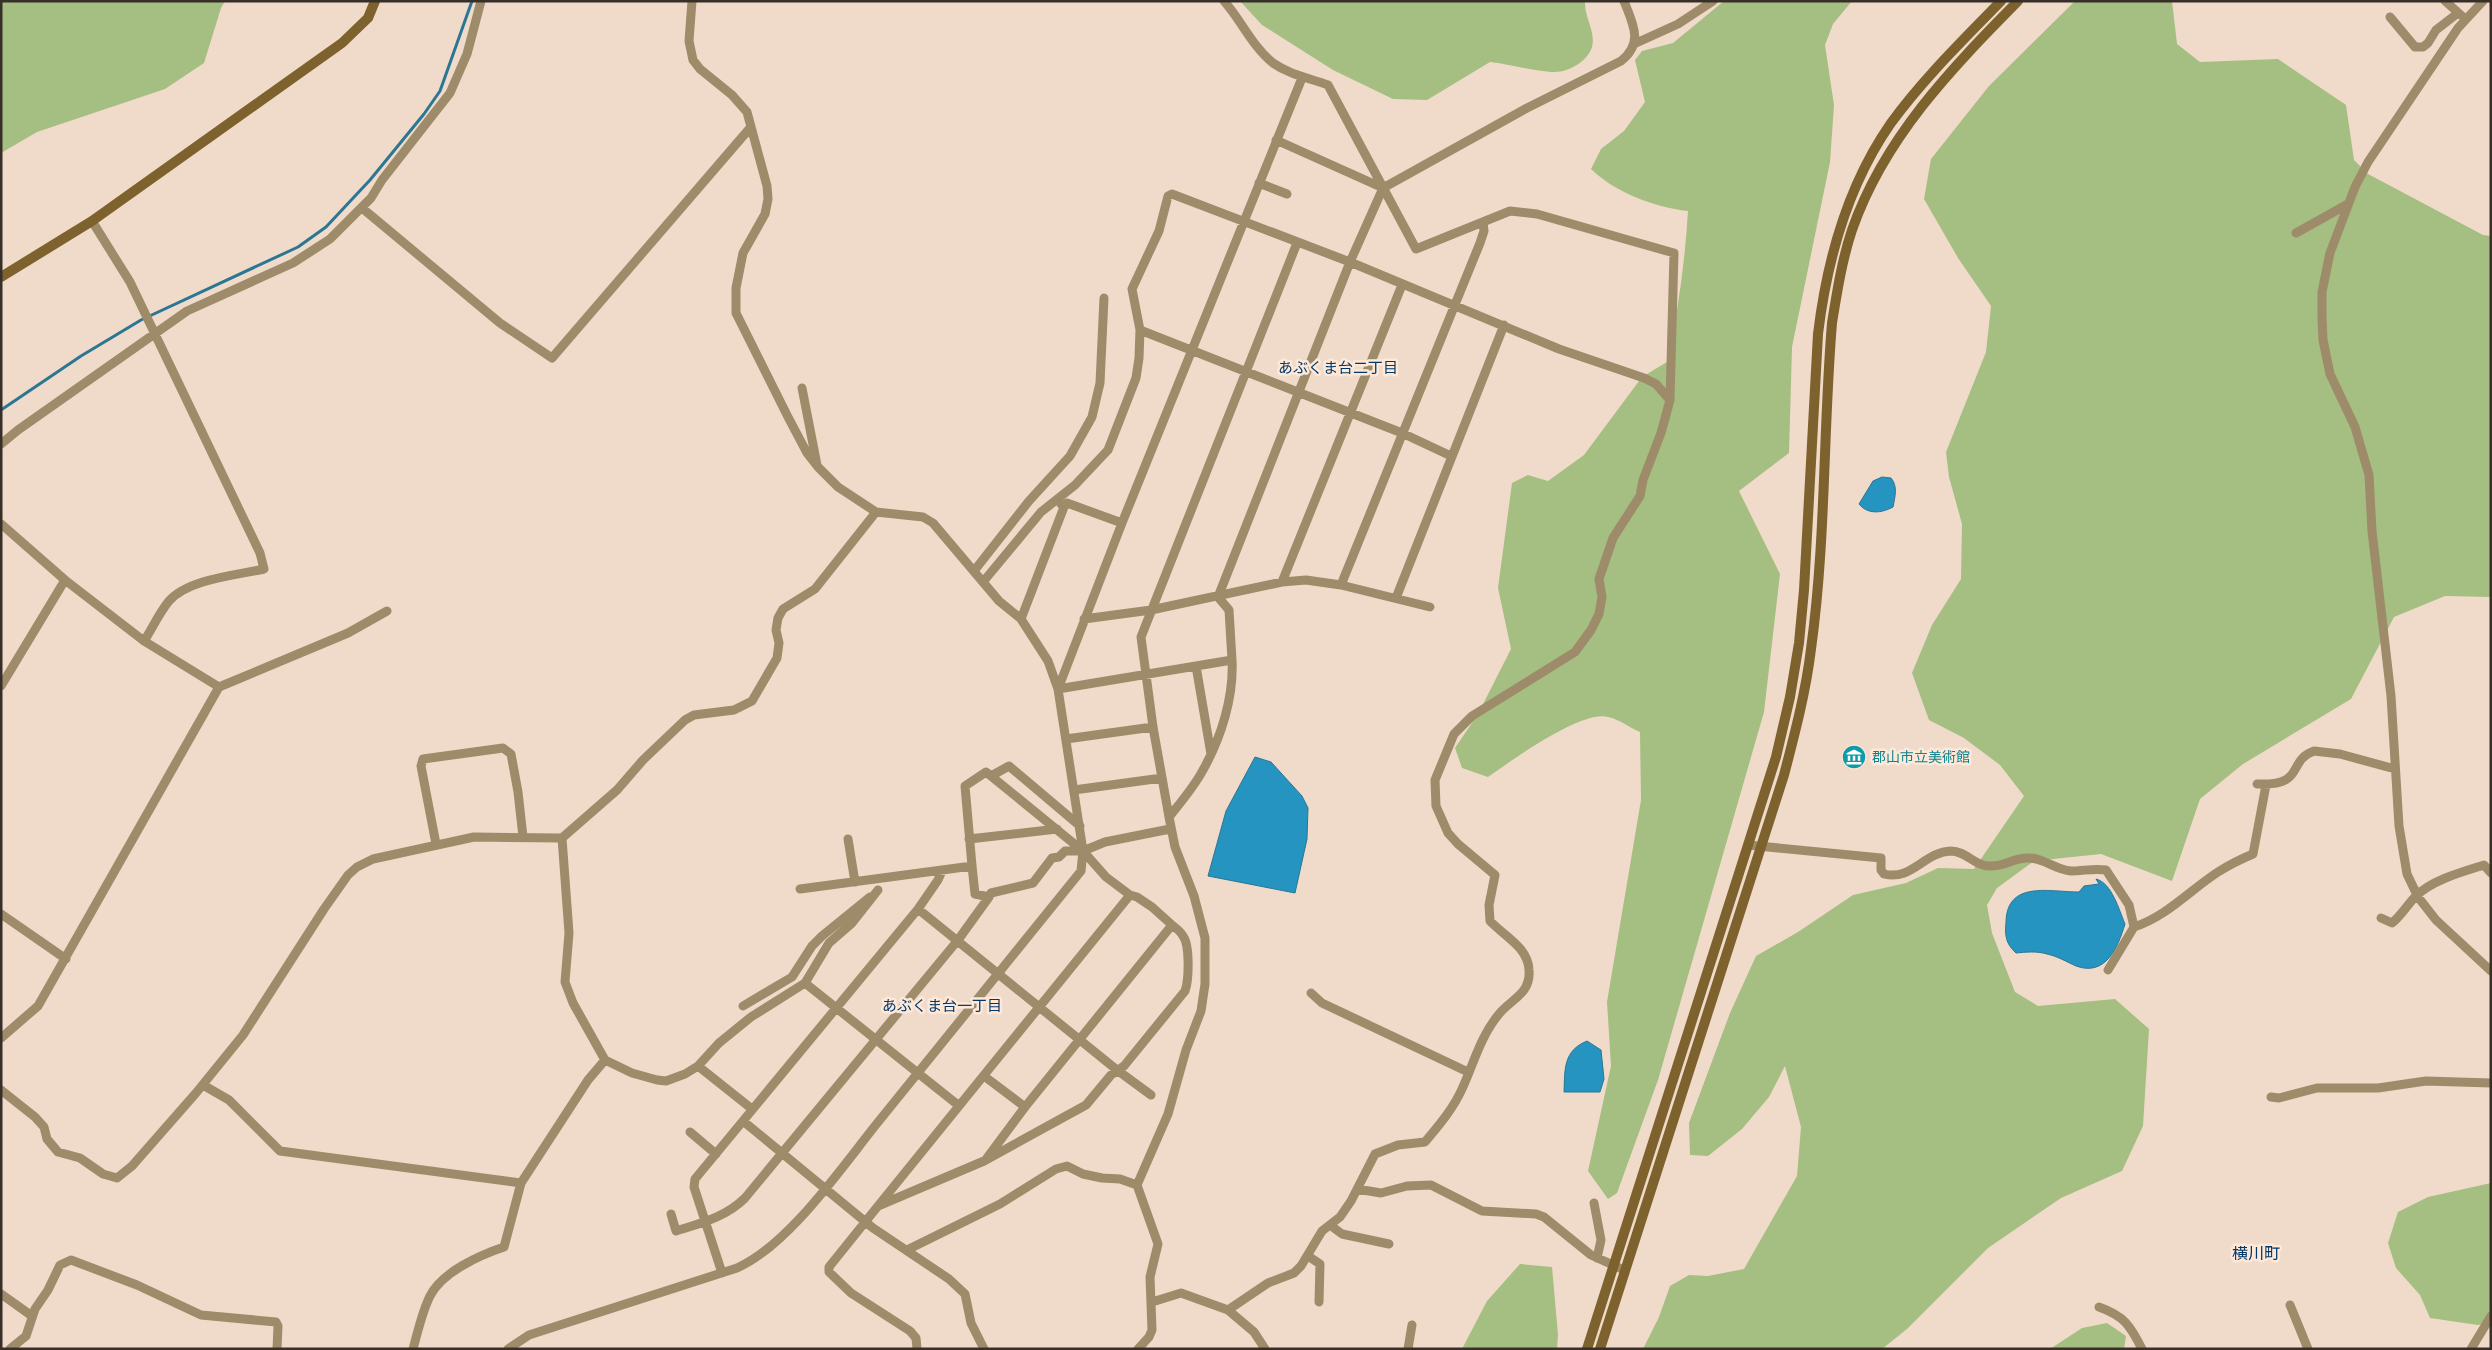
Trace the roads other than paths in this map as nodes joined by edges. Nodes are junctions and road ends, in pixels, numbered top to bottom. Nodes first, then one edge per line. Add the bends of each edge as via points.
1 (375, 1) edge
2 (481, 1) edge
3 (692, 1) edge
4 (1224, 1) edge
5 (1624, 1) edge
6 (1713, 1) edge
7 (2001, 1) edge
8 (2018, 1) edge
9 (2445, 1) edge
10 (2483, 1) edge
11 (2458, 13) junction
12 (2390, 18) dead end
13 (2466, 20) junction
14 (1634, 44) junction
15 (1302, 78) junction
16 (750, 128) junction
17 (1276, 140) junction
18 (1259, 183) junction
19 (1383, 188) junction
20 (1287, 194) dead end
21 (2348, 203) junction
22 (362, 208) junction
23 (92, 221) junction
24 (1243, 221) junction
25 (1483, 222) junction
26 (2296, 233) dead end
27 (1297, 243) junction
28 (1350, 262) junction
29 (1, 277) edge
30 (1402, 285) junction
31 (1104, 298) dead end
32 (1455, 305) junction
33 (1504, 325) junction
34 (1140, 330) junction
35 (154, 332) junction
36 (1191, 351) junction
37 (1246, 373) junction
38 (802, 388) dead end
39 (1298, 393) junction
40 (1670, 400) junction
41 (1350, 412) junction
42 (1402, 433) junction
43 (1, 444) edge
44 (1451, 456) junction
45 (818, 467) junction
46 (1056, 500) junction
47 (1064, 507) junction
48 (876, 512) junction
49 (1122, 523) junction
50 (1, 524) edge
51 (974, 570) junction
52 (65, 580) junction
53 (983, 582) junction
54 (1282, 582) junction
55 (1341, 585) junction
56 (1218, 597) junction
57 (1396, 598) junction
58 (1430, 607) dead end
59 (1151, 610) junction
60 (387, 611) dead end
61 (1021, 619) junction
62 (1084, 619) junction
63 (144, 642) junction
64 (1232, 660) junction
65 (1196, 666) junction
66 (1146, 674) junction
67 (1, 686) edge
68 (219, 687) junction
69 (1058, 689) junction
70 (1153, 727) junction
71 (1066, 739) junction
72 (1211, 754) junction
73 (2395, 769) junction
74 (991, 776) junction
75 (1162, 778) junction
76 (1074, 790) junction
77 (1169, 817) junction
78 (1080, 826) junction
79 (1057, 829) junction
80 (1170, 829) junction
81 (523, 837) junction
82 (562, 838) junction
83 (848, 839) dead end
84 (969, 839) junction
85 (436, 844) junction
86 (1748, 845) junction
87 (1762, 846) junction
88 (1083, 851) junction
89 (972, 866) junction
90 (942, 871) junction
91 (2491, 873) edge
92 (855, 882) junction
93 (800, 889) dead end
94 (1130, 895) junction
95 (2417, 895) junction
96 (989, 897) junction
97 (918, 909) junction
98 (1, 914) edge
99 (2381, 918) dead end
100 (1172, 925) junction
101 (2134, 927) junction
102 (958, 940) junction
103 (66, 959) junction
104 (2108, 970) dead end
105 (2491, 971) edge
106 (998, 974) junction
107 (805, 983) junction
108 (1310, 993) dead end
109 (743, 1006) dead end
110 (836, 1006) junction
111 (1039, 1007) junction
112 (1, 1038) edge
113 (876, 1039) junction
114 (1081, 1039) junction
115 (605, 1060) junction
116 (698, 1066) junction
117 (1117, 1070) junction
118 (1468, 1072) junction
119 (918, 1073) junction
120 (984, 1076) junction
121 (2491, 1083) edge
122 (203, 1085) junction
123 (1, 1090) edge
124 (1151, 1095) dead end
125 (2271, 1098) dead end
126 (958, 1106) junction
127 (1025, 1107) junction
128 (752, 1109) junction
129 (743, 1122) junction
130 (690, 1132) dead end
131 (716, 1154) junction
132 (783, 1155) junction
133 (984, 1162) junction
134 (521, 1183) junction
135 (1137, 1185) junction
136 (824, 1188) junction
137 (1358, 1189) junction
138 (1594, 1203) dead end
139 (878, 1206) junction
140 (671, 1214) dead end
141 (706, 1221) junction
142 (866, 1221) junction
143 (1330, 1225) junction
144 (1389, 1244) dead end
145 (907, 1250) junction
146 (1308, 1256) junction
147 (1597, 1258) junction
148 (1612, 1264) junction
149 (1624, 1270) junction
150 (722, 1273) junction
151 (1, 1294) edge
152 (1152, 1302) junction
153 (1319, 1302) dead end
154 (2290, 1305) dead end
155 (2099, 1307) dead end
156 (1228, 1310) junction
157 (32, 1316) junction
158 (2491, 1316) edge
159 (1412, 1325) dead end
160 (10, 1349) edge
161 (277, 1349) edge
162 (413, 1349) edge
163 (508, 1349) edge
164 (917, 1349) edge
165 (984, 1349) edge
166 (1138, 1349) edge
167 (1265, 1349) edge
168 (1408, 1349) edge
169 (1587, 1349) edge
170 (1600, 1349) edge
171 (2142, 1349) edge
172 (2308, 1349) edge
173 (2471, 1349) edge

1 - 23 street via 368,18 342,43
2 - 22 street via 466,54 450,93
3 - 16 street via 689,41 693,60 740,103 747,112
4 - 15 street via 1273,62
5 - 14 street via 1635,34
6 - 14 street via 1678,24
7 - 86 street via 1918,88 1890,124 1852,196 1838,231 1818,334 1799,643 1776,757
8 - 87 street via 1936,87 1903,130 1881,167 1852,230 1832,323 1811,650 1797,726
9 - 11 street
10 - 13 street
11 - 12 street via 2436,30 2428,44 2419,48
11 - 13 street
13 - 21 street via 2428,70 2368,162
14 - 19 street via 1632,51 1621,61 1518,112
15 - 17 street
15 - 19 street via 1328,85
16 - 22 street via 552,358 500,323
16 - 45 street via 768,199 765,214 743,253 736,288 736,313 807,453
17 - 18 street
17 - 19 street
18 - 20 street
18 - 24 street
19 - 25 street via 1416,249
19 - 28 street
21 - 26 street
21 - 73 street via 2330,253 2322,292 2323,340 2330,374 2355,427 2369,475
22 - 35 street via 330,239 293,262 187,311
23 - 29 street
23 - 35 street via 130,282
24 - 27 street
24 - 34 street via 1172,194 1168,196 1159,231 1132,289
24 - 36 street
25 - 32 street via 1484,231
25 - 40 street via 1510,211 1528,212 1674,253
27 - 28 street
27 - 37 street
28 - 30 street
28 - 39 street
30 - 32 street
30 - 41 street
31 - 51 street via 1100,383 1092,417 1070,456
32 - 33 street
32 - 42 street
33 - 40 street via 1644,378 1656,384
33 - 44 street
34 - 36 street
34 - 46 street via 1136,378 1108,450
35 - 43 street
35 - 63 street via 260,554 264,569 191,586 177,594 168,602
36 - 37 street
36 - 49 street
37 - 39 street
37 - 59 street
38 - 45 street
39 - 41 street
39 - 56 street
40 - 118 street via 1640,496 1613,538 1599,579 1602,597 1591,630 1575,652 1472,716 1454,734 1435,780 1436,806 1448,833 1495,875 1489,905 1490,921 1514,940 1529,963 1524,992 1500,1013 1486,1031
41 - 42 street
41 - 54 street
42 - 44 street
42 - 55 street
44 - 57 street
45 - 48 street via 838,487
46 - 47 street
46 - 53 street via 1041,512
47 - 49 street via 1067,503
47 - 61 street
48 - 51 street via 923,517 933,523
48 - 82 street via 815,589 783,609 776,630 779,643 777,658 752,701 734,710 694,715 685,720 617,790
49 - 62 street
50 - 52 street
51 - 53 street
52 - 63 street
52 - 67 street
53 - 61 street
54 - 55 street via 1306,580
54 - 56 street
55 - 57 street
56 - 59 street
56 - 64 street via 1229,610
57 - 58 street
59 - 62 street
59 - 66 street via 1141,637
60 - 68 street via 348,633
61 - 69 street via 1048,661
62 - 69 street
63 - 68 street
64 - 65 street
64 - 72 street via 1230,703
65 - 66 street
65 - 72 street
66 - 69 street
66 - 70 street
68 - 103 street
69 - 71 street
70 - 71 street
70 - 75 street
71 - 76 street
72 - 77 street
73 - 95 street via 2402,854
73 - 101 street via 2314,750 2302,758 2288,780 2261,785 2253,854 2218,872 2152,920
74 - 78 street via 1009,766
74 - 79 street
74 - 84 street via 986,772 965,786
75 - 76 street
75 - 77 street
76 - 78 street
77 - 80 street
78 - 88 street
79 - 84 street
79 - 88 street
80 - 88 street via 1105,842
80 - 135 street via 1205,938 1205,984 1201,1011 1168,1114
81 - 82 street
81 - 85 street via 474,837
81 - 85 street via 511,754 503,748 423,758 421,766
82 - 115 street via 569,933 565,982
83 - 92 street
84 - 89 street
85 - 122 street via 373,859 348,875 243,1035
86 - 87 street
86 - 148 street
87 - 101 street via 1881,858 1881,870 1894,876 1906,874 1933,856 1953,851 1982,865 2026,858 2040,859 2070,871 2106,870 2129,906
87 - 149 street
88 - 94 street via 1106,877
88 - 96 street via 1065,851 1052,858 1032,883 991,893
88 - 106 street via 1081,871
89 - 90 street
89 - 96 street via 975,894
90 - 92 street
90 - 97 street
91 - 95 street via 2484,865 2428,887
92 - 93 street
94 - 100 street via 1152,907
94 - 111 street
95 - 99 street via 2392,923
95 - 105 street via 2436,920
96 - 102 street
97 - 102 street
97 - 110 street
98 - 103 street
100 - 114 street
100 - 117 street via 1186,942 1188,979 1185,991 1124,1066
101 - 104 street
102 - 106 street
102 - 113 street
103 - 112 street via 38,1006
106 - 111 street
106 - 119 street
107 - 109 street via 829,943 852,923 878,890 812,946 792,977
107 - 110 street
107 - 116 street via 751,1017
108 - 118 street via 1322,1003
110 - 113 street
110 - 128 street
111 - 114 street
111 - 120 street
113 - 119 street
113 - 132 street
114 - 117 street
114 - 127 street
115 - 116 street via 632,1073 666,1082
115 - 134 street via 588,1080
116 - 128 street
117 - 124 street
117 - 133 street via 1086,1105
118 - 137 street via 1457,1100 1425,1142 1398,1145 1375,1154
119 - 126 street
119 - 136 street
120 - 126 street
120 - 127 street
121 - 125 street via 2426,1081 2378,1088 2317,1088
122 - 123 street via 132,1166 117,1178 102,1174 80,1158 58,1152 35,1117
122 - 134 street via 229,1100 280,1151
126 - 139 street
127 - 133 street
128 - 129 street
129 - 131 street
129 - 132 street
130 - 131 street
131 - 141 street via 695,1178 694,1187
132 - 136 street
132 - 141 street via 737,1206
133 - 139 street
134 - 162 street via 504,1247 481,1254 454,1270 431,1294
135 - 145 street via 1083,1174 1067,1166 1056,1169 1000,1204
135 - 152 street via 1158,1244 1150,1277
136 - 142 street
136 - 150 street via 773,1246 750,1262
137 - 143 street via 1340,1217
137 - 147 street via 1381,1193 1407,1186 1432,1185 1482,1211 1536,1214
138 - 147 street via 1601,1240
139 - 142 street
140 - 141 street via 676,1231
141 - 150 street
142 - 145 street
142 - 164 street via 829,1267 829,1272 851,1293 910,1331 916,1338
143 - 144 street via 1342,1234
143 - 146 street via 1322,1231
145 - 165 street via 965,1294 971,1323
146 - 153 street via 1320,1264
146 - 156 street via 1294,1273 1268,1282
147 - 148 street
148 - 149 street
148 - 169 street
149 - 170 street
150 - 163 street via 529,1336
151 - 157 street
152 - 156 street via 1181,1293
152 - 166 street via 1152,1330
154 - 172 street
155 - 171 street via 2119,1315
156 - 167 street via 1254,1332
157 - 160 street via 26,1336
157 - 161 street via 60,1265 71,1260 202,1315 276,1322
158 - 173 street
159 - 168 street

